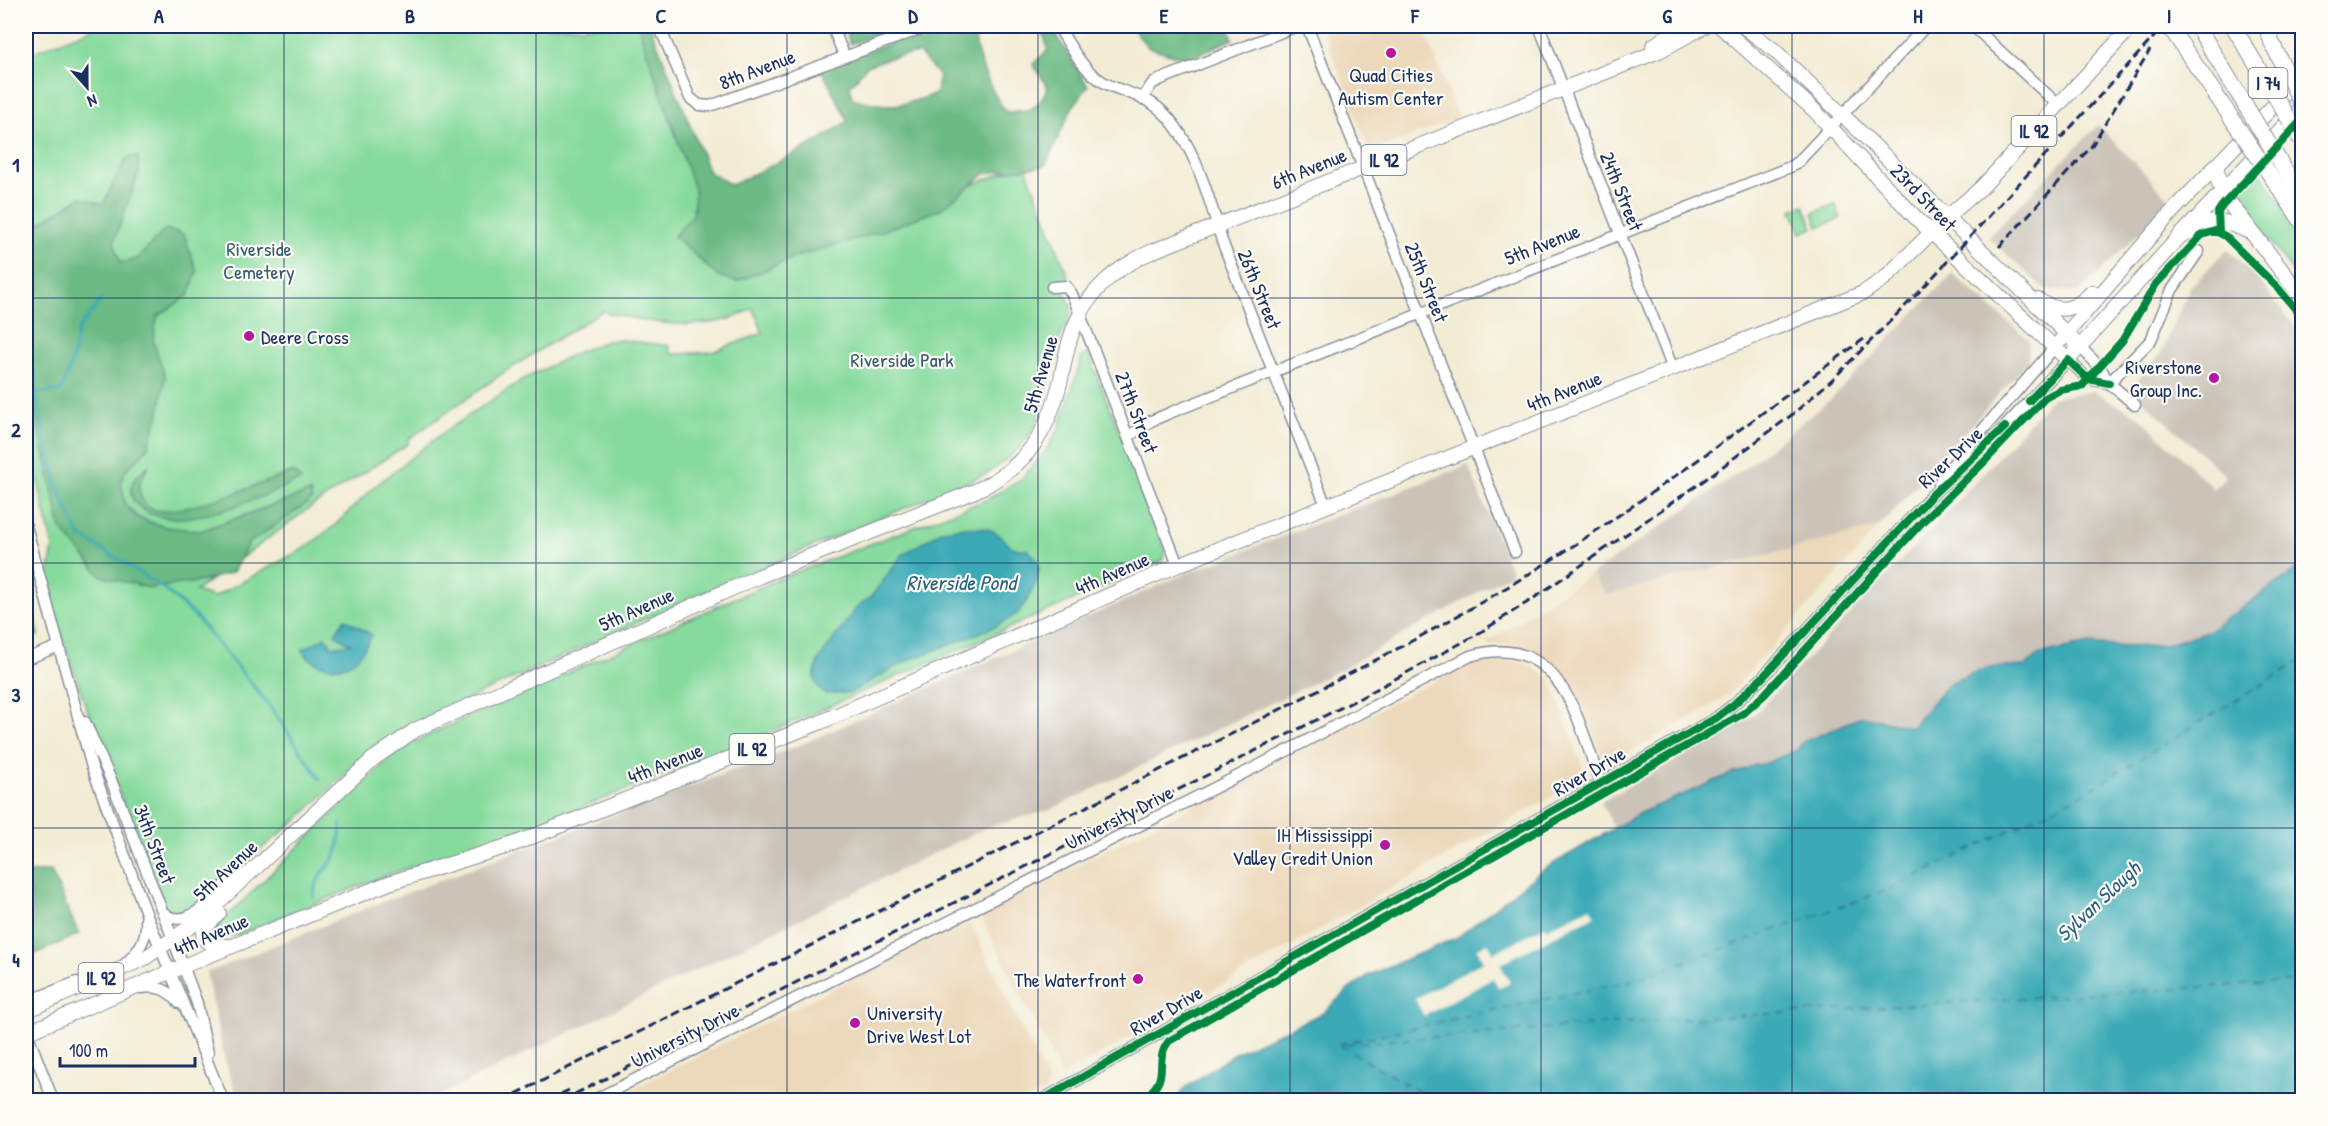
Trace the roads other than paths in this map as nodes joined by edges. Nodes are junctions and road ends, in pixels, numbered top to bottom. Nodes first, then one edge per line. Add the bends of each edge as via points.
1 (659, 26) edge
2 (832, 26) edge
3 (929, 26) edge
4 (1058, 26) edge
5 (1297, 26) edge
6 (1307, 26) edge
7 (1539, 26) edge
8 (1674, 26) edge
9 (1705, 26) edge
10 (1720, 26) edge
11 (1743, 26) edge
12 (1926, 26) edge
13 (1973, 26) edge
14 (2132, 26) edge
15 (2169, 26) edge
16 (2197, 26) edge
17 (2233, 26) edge
18 (2266, 26) edge
19 (844, 55) junction
20 (1613, 68) junction
21 (2301, 82) edge
22 (1563, 89) junction
23 (1142, 99) junction
24 (2052, 99) dead end
25 (2302, 106) edge
26 (1842, 115) junction
27 (1830, 128) junction
28 (2302, 141) edge
29 (2216, 166) junction
30 (1363, 168) junction
31 (2222, 192) junction
32 (2302, 198) edge
33 (1946, 218) junction
34 (2302, 222) edge
35 (1218, 226) junction
36 (1931, 233) junction
37 (2252, 233) junction
38 (1620, 234) junction
39 (2153, 235) junction
40 (2181, 236) junction
41 (2199, 251) dead end
42 (2020, 286) junction
43 (1052, 288) dead end
44 (2302, 297) edge
45 (1420, 314) junction
46 (1079, 316) junction
47 (2066, 333) junction
48 (2055, 347) junction
49 (2080, 347) junction
50 (2068, 360) junction
51 (1673, 369) junction
52 (1274, 372) junction
53 (2109, 383) junction
54 (2135, 405) dead end
55 (1129, 436) junction
56 (1473, 448) junction
57 (1931, 496) junction
58 (1326, 506) junction
59 (26, 526) edge
60 (1515, 552) dead end
61 (1178, 565) junction
62 (57, 647) junction
63 (26, 658) edge
64 (72, 694) junction
65 (1600, 783) junction
66 (249, 873) junction
67 (142, 902) junction
68 (162, 911) junction
69 (173, 939) junction
70 (232, 946) junction
71 (160, 948) junction
72 (183, 967) junction
73 (115, 972) junction
74 (170, 973) junction
75 (98, 980) junction
76 (132, 989) junction
77 (26, 1002) edge
78 (184, 1008) junction
79 (26, 1011) edge
80 (26, 1033) edge
81 (215, 1079) junction
82 (53, 1101) edge
83 (223, 1101) edge
84 (594, 1101) edge
85 (1042, 1101) edge

1 - 19 street, 8th Avenue via 690,98 699,105 719,104
2 - 19 street
3 - 19 street, 8th Avenue
4 - 23 street via 1098,80
5 - 23 street via 1159,80
6 - 30 street, 25th Street
7 - 22 street, 24th Street
8 - 20 main road via 1662,42
9 - 20 main road, 6th Avenue / IL 92 via 1674,44
10 - 27 main road, 23rd Street
11 - 26 main road, 23rd Street
12 - 26 street, 5th Avenue
13 - 24 street
14 - 33 main road, 4th Avenue / IL 92 via 1993,176
15 - 34 highway, bridge
16 - 32 highway, I 74, bridge
17 - 28 highway, I 74, bridge
18 - 25 highway, bridge
20 - 22 main road, 6th Avenue / IL 92
21 - 29 main road, River Drive
22 - 30 main road, 6th Avenue / IL 92
22 - 38 street, 24th Street
23 - 35 street, 26th Street via 1165,114 1183,138
25 - 31 main road, River Drive
26 - 27 street, 5th Avenue
26 - 33 main road, 23rd Street
27 - 36 main road, 23rd Street
27 - 38 street, 5th Avenue via 1790,167
29 - 31 highway
29 - 39 main road, River Drive
30 - 35 main road, 6th Avenue / IL 92
30 - 45 street, 25th Street
31 - 37 highway
31 - 40 main road, River Drive
33 - 36 main road, 4th Avenue / IL 92
33 - 42 main road, 23rd Street
35 - 46 main road, 6th Avenue / IL 92 via 1124,266 1098,288
35 - 52 street, 26th Street
36 - 48 main road, 23rd Street
36 - 51 main road, 4th Avenue / IL 92 via 1872,289
37 - 40 highway via 2218,221
37 - 44 highway
38 - 45 street, 5th Avenue
38 - 51 street, 24th Street
39 - 42 main road via 2073,307 2053,308
39 - 47 main road, River Drive
40 - 49 main road, River Drive
41 - 53 street via 2172,290 2151,340
42 - 47 main road, 23rd Street
43 - 46 street, 27th Street via 1066,286
45 - 52 street, 5th Avenue
45 - 56 street, 25th Street
46 - 55 street, 27th Street
46 - 66 main road, 5th Avenue / IL 92 via 1046,424 1029,452 1005,474 975,491 760,576 415,730 373,759
47 - 48 main road, River Drive
47 - 49 main road, 23rd Street
48 - 50 main road, 23rd Street
48 - 57 street, River Drive via 1945,473
49 - 50 main road, River Drive
49 - 53 street, 23rd Street via 2100,366
50 - 53 street, 23rd Street via 2088,379
50 - 57 street, River Drive via 2000,432
51 - 56 main road, 4th Avenue / IL 92
52 - 55 street, 5th Avenue via 1151,421
52 - 58 street, 26th Street
53 - 54 street, 23rd Street
55 - 61 street, 27th Street
56 - 58 main road, 4th Avenue / IL 92
56 - 60 street, 25th Street
57 - 65 street, River Drive via 1739,700 1716,718
58 - 61 main road, 4th Avenue / IL 92
59 - 62 street, 34th Street
61 - 70 main road, 4th Avenue / IL 92 via 821,722 544,833 405,878
62 - 63 street
62 - 64 street, 34th Street
64 - 67 street, 34th Street via 91,764
64 - 68 street, 34th Street via 108,772
65 - 84 street, University Drive via 1571,704 1554,675 1542,664 1514,652 1470,656
65 - 85 street, River Drive
66 - 68 street via 237,874 203,906 181,919 170,918
66 - 69 main road, 5th Avenue / IL 92 via 218,905
66 - 70 main road via 234,900 203,933 210,944
67 - 71 street, 34th Street
67 - 73 street via 145,938 138,951
68 - 69 street, 34th Street
69 - 71 main road, 4th Avenue / IL 92
69 - 72 street, 34th Street
70 - 72 main road, 4th Avenue / IL 92
71 - 73 main road, 4th Avenue / IL 92
71 - 74 street, 34th Street
72 - 74 main road, 4th Avenue / IL 92
72 - 81 street, 34th Street via 197,1003
73 - 75 main road, 4th Avenue / IL 92
74 - 76 main road, 4th Avenue / IL 92
74 - 78 street, 34th Street
75 - 77 street via 81,981
75 - 79 main road, 4th Avenue / IL 92
76 - 78 street via 158,987
76 - 80 main road, 4th Avenue / IL 92
78 - 81 street, 34th Street
80 - 82 street
81 - 83 street, 34th Street

